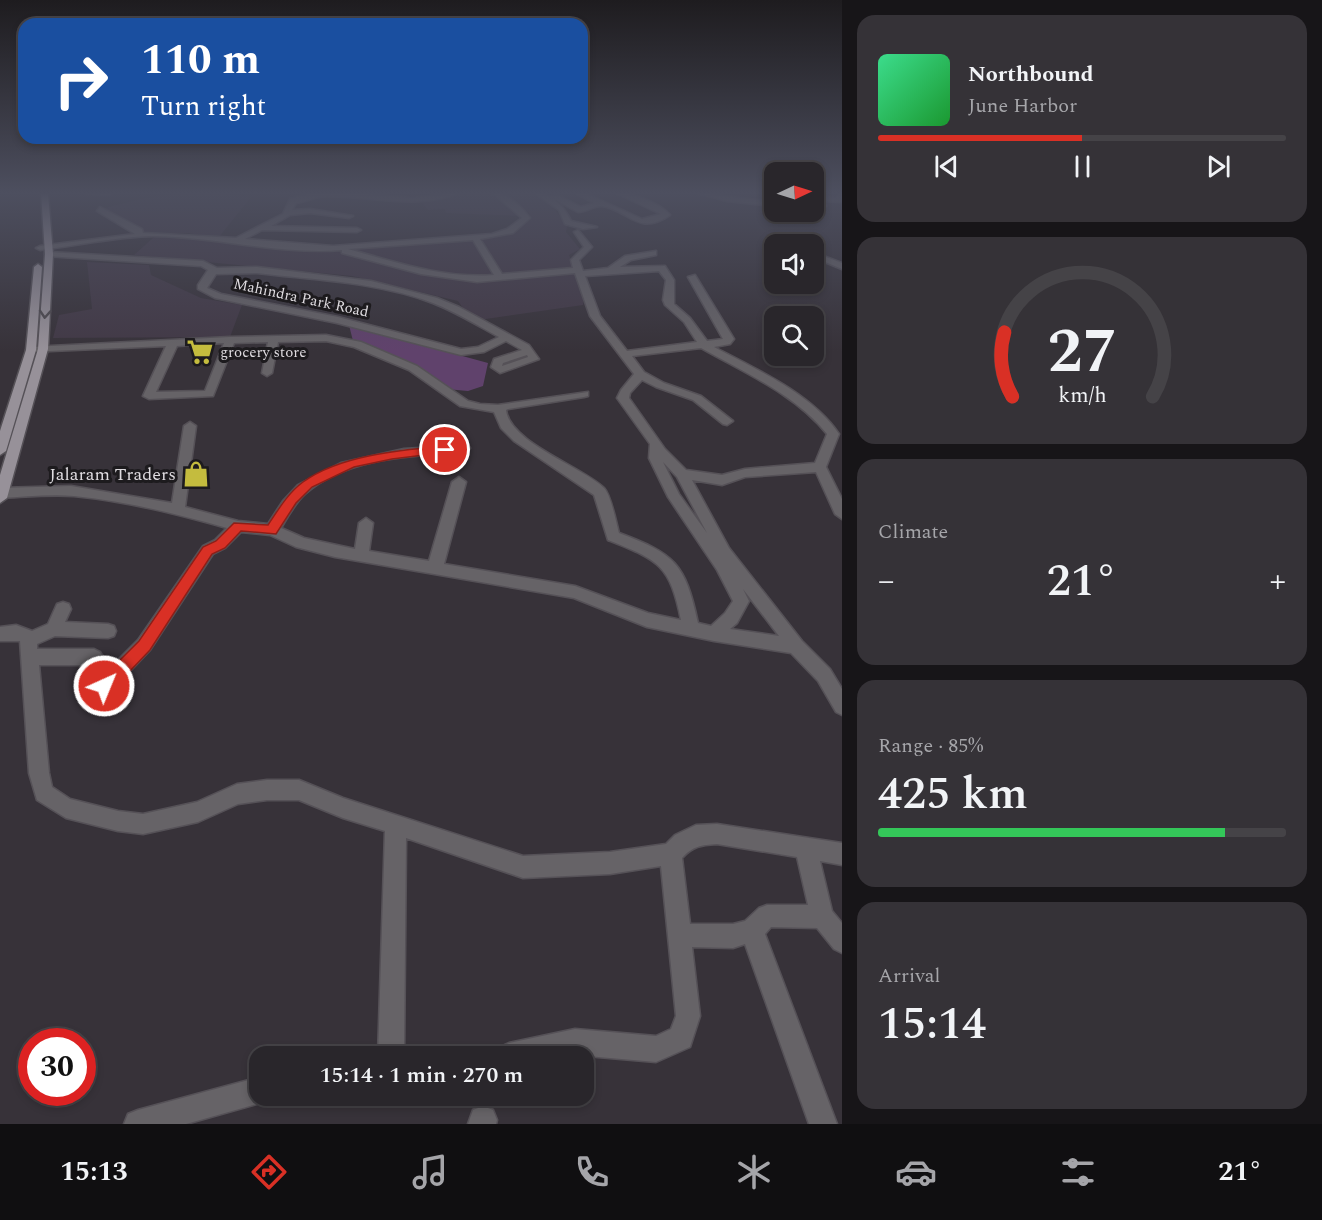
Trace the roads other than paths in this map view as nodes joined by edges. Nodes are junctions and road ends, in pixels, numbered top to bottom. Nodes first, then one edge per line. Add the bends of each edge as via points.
1 (44, 245) edge
2 (45, 245) edge
3 (73, 245) edge
4 (282, 245) edge
5 (366, 245) edge
6 (480, 245) edge
7 (586, 245) edge
8 (333, 248) junction
9 (45, 250) junction
10 (653, 253) dead end
11 (824, 259) edge
12 (842, 266) edge
13 (610, 270) junction
14 (213, 271) junction
15 (578, 272) junction
16 (692, 277) dead end
17 (500, 278) junction
18 (41, 293) junction
19 (506, 337) junction
20 (274, 339) junction
21 (230, 340) junction
22 (173, 343) junction
23 (705, 346) junction
24 (43, 349) junction
25 (31, 351) junction
26 (529, 351) dead end
27 (626, 354) junction
28 (267, 373) dead end
29 (640, 374) junction
30 (34, 383) junction
31 (20, 385) junction
32 (584, 394) dead end
33 (500, 409) junction
34 (726, 421) dead end
35 (190, 426) dead end
36 (656, 444) junction
37 (464, 448) dead end
38 (0, 451) edge
39 (820, 467) junction
40 (682, 474) junction
41 (459, 482) dead end
42 (1, 495) edge
43 (178, 510) junction
44 (842, 514) edge
45 (366, 523) dead end
46 (238, 526) junction
47 (272, 530) junction
48 (361, 555) junction
49 (435, 568) junction
50 (63, 609) dead end
51 (54, 629) junction
52 (691, 629) junction
53 (108, 631) dead end
54 (0, 634) edge
55 (714, 634) junction
56 (795, 646) junction
57 (28, 649) junction
58 (94, 657) dead end
59 (824, 675) junction
60 (842, 677) edge
61 (104, 686) dead end
62 (842, 706) edge
63 (396, 824) junction
64 (806, 848) junction
65 (671, 854) junction
66 (842, 854) edge
67 (822, 917) junction
68 (752, 930) junction
69 (678, 935) junction
70 (842, 941) edge
71 (391, 1046) edge
72 (555, 1046) edge
73 (249, 1093) edge
74 (138, 1124) edge
75 (823, 1124) edge

1 - 9 main road
2 - 9 main road
3 - 9 street
4 - 8 street
5 - 8 street
6 - 17 street
7 - 15 street via 576,257
8 - 17 street via 421,271
9 - 14 street, Mahindra Park Road via 203,264
9 - 18 main road
10 - 13 street via 628,258
11 - 12 street
13 - 15 street
13 - 23 street via 662,268 670,280 670,305 687,320
14 - 19 street via 257,270 371,284 434,300
14 - 19 street, Mahindra Park Road via 202,285 218,296 338,320 461,352 480,350
15 - 17 street
15 - 27 street via 595,316
16 - 23 street via 729,339
18 -> 24 main road
18 - 25 main road
19 - 26 street
20 - 21 street
20 - 28 street
20 - 33 street via 326,338 357,344 413,368 464,404
21 - 22 street
21 - 22 street via 209,394 149,396
22 - 24 street
23 - 27 street
23 - 39 street via 770,381 821,419 833,434
24 - 25 street
24 - 30 main road
25 - 31 main road
27 - 29 street
29 - 34 street via 660,386 697,398
29 - 36 street via 622,395
30 - 31 main road
30 - 42 main road
31 - 38 main road
32 - 33 street
33 - 52 street via 507,427 519,438 600,492 613,536 659,555 685,598
35 - 43 street
36 - 40 street
36 - 55 street via 653,450 657,466 738,590 741,601 731,618
37 - 47 street via 350,464 308,484 291,500
39 - 40 street via 745,472 722,480
39 - 44 street
40 - 56 street via 723,552
41 - 49 street
42 - 43 street via 71,491
43 - 46 street
45 - 48 street
46 - 47 street
46 - 61 street via 208,550 144,645
47 - 48 street via 301,543
48 - 49 street
49 - 52 street via 575,592 647,620
50 - 51 street
51 - 53 street
51 - 57 street
52 - 55 street
54 - 57 street via 16,632 26,636
55 - 56 street
56 - 59 street
57 - 58 street
57 - 63 street via 39,773 44,793 66,808 143,824 198,812 237,794 299,790
59 - 60 street
59 - 62 street
63 - 65 street via 523,867 610,863
63 - 71 street
64 - 65 street via 717,834 696,835
64 - 66 street
64 - 67 street
65 - 69 street
67 - 68 street via 767,916
67 - 70 street
68 - 69 street via 733,936
68 - 75 street
69 - 72 street via 688,1016 681,1038 656,1049 574,1042
73 - 74 street

